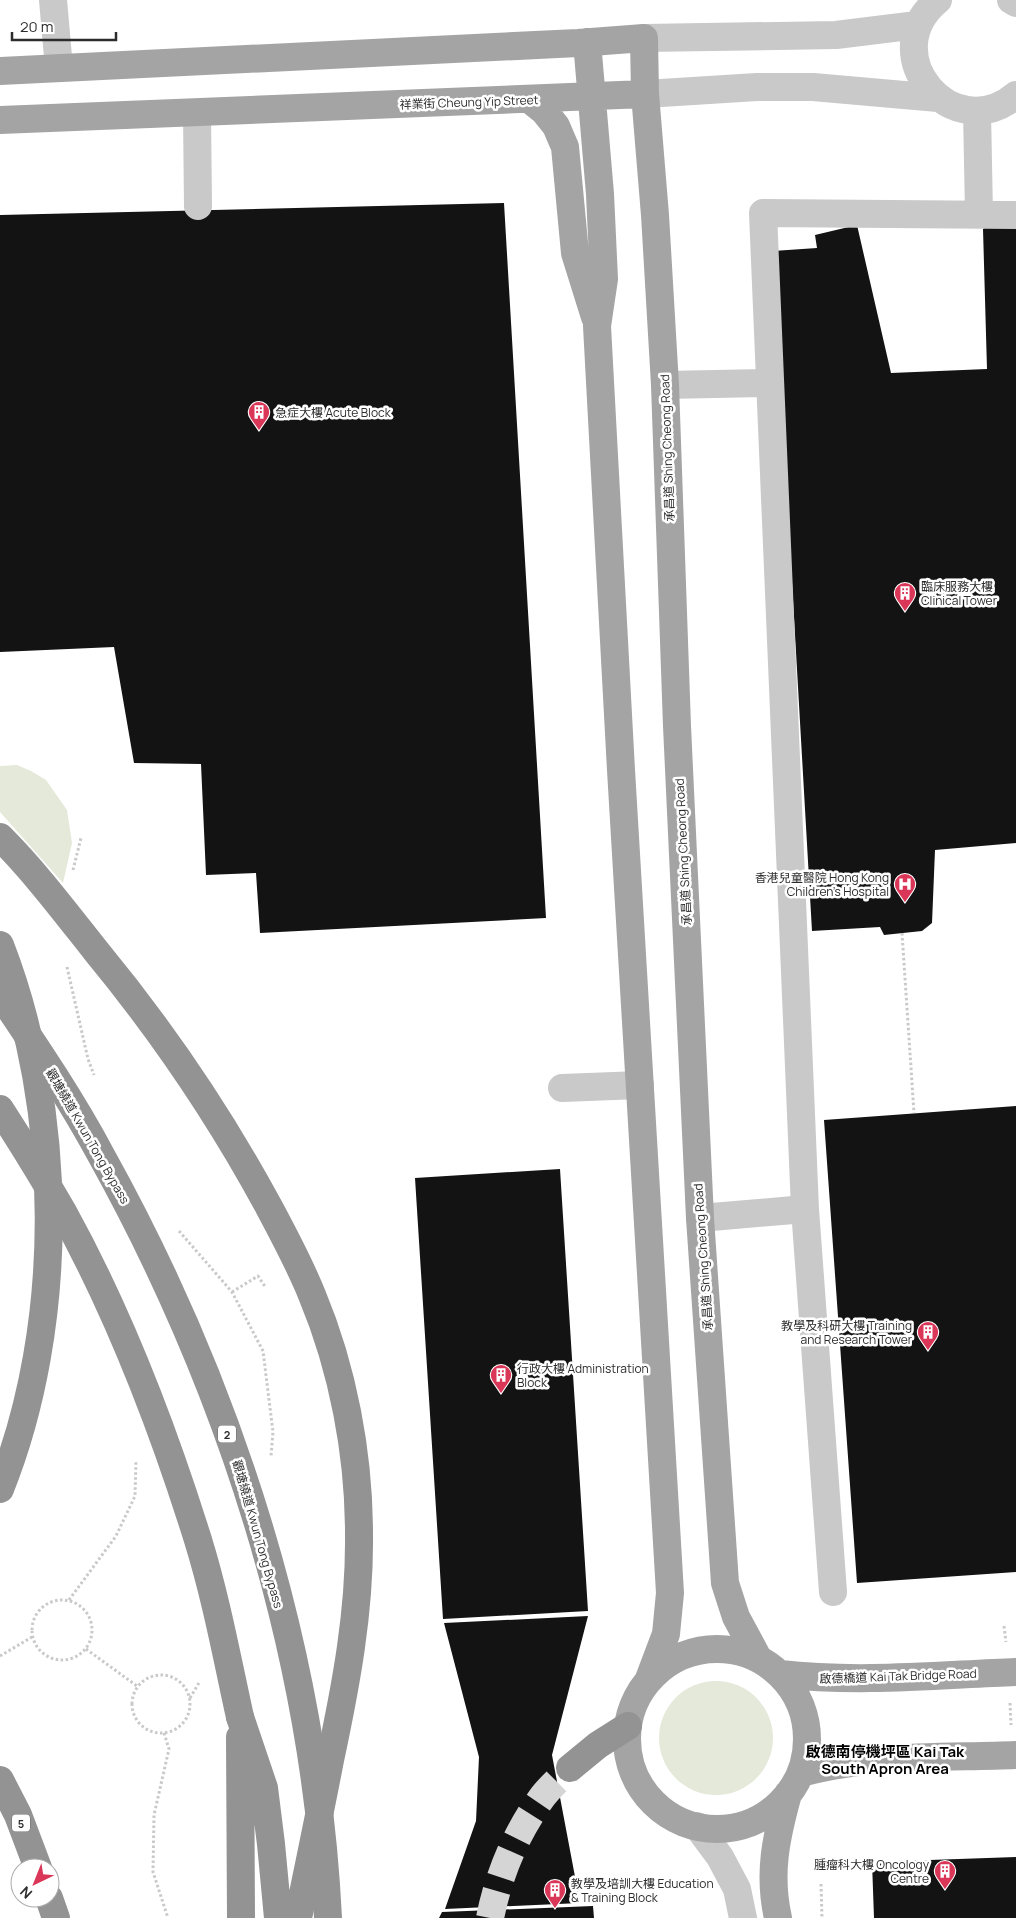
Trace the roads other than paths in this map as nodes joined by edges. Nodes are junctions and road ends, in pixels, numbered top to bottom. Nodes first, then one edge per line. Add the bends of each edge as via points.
1 (54, 0) edge
2 (938, 0) edge
3 (1012, 0) edge
4 (1016, 3) edge
5 (917, 25) junction
6 (644, 38) junction
7 (587, 42) junction
8 (59, 68) junction
9 (0, 71) edge
10 (645, 94) junction
11 (1016, 95) edge
12 (593, 97) junction
13 (938, 98) junction
14 (528, 99) junction
15 (977, 111) junction
16 (197, 113) junction
17 (0, 120) edge
18 (198, 206) dead end
19 (979, 208) junction
20 (1016, 215) edge
21 (597, 326) junction
22 (770, 382) junction
23 (664, 385) junction
24 (0, 837) edge
25 (0, 945) edge
26 (0, 994) edge
27 (640, 1085) junction
28 (562, 1088) dead end
29 (0, 1109) edge
30 (805, 1209) junction
31 (700, 1218) junction
32 (0, 1489) edge
33 (833, 1592) dead end
34 (758, 1658) junction
35 (1012, 1672) edge
36 (780, 1674) junction
37 (650, 1679) junction
38 (240, 1717) junction
39 (628, 1726) junction
40 (1015, 1755) edge
41 (570, 1768) tunnel mouth
42 (0, 1780) edge
43 (794, 1783) junction
44 (697, 1826) junction
45 (34, 1858) edge
46 (241, 1918) edge
47 (278, 1918) edge
48 (298, 1918) edge
49 (328, 1918) edge
50 (743, 1918) edge
51 (778, 1918) edge

1 - 8 street
2 - 5 street, 祥業街 Cheung Yip Street via 928,8
3 - 4 street
5 - 6 street via 836,35
5 - 13 street, 祥業街 Cheung Yip Street via 913,45 915,65 924,84
6 - 7 main road
6 - 10 main road, 承昌道 Shing Cheong Road
7 - 8 main road
7 - 12 main road, 承昌道 Shing Cheong Road
8 - 9 main road
10 - 12 main road, 祥業街 Cheung Yip Street
10 - 13 street, 祥業街 Cheung Yip Street via 812,87
10 - 23 main road, 承昌道 Shing Cheong Road
11 - 15 street, 祥業街 Cheung Yip Street via 997,107
12 - 14 main road, 祥業街 Cheung Yip Street
12 - 21 main road, 承昌道 Shing Cheong Road via 604,279
13 - 15 street, 祥業街 Cheung Yip Street via 957,108
14 - 16 main road, 祥業街 Cheung Yip Street
14 - 21 main road, 承昌道 Shing Cheong Road via 556,126 565,147 575,254
15 - 19 street
16 - 17 main road, 祥業街 Cheung Yip Street
16 - 18 street
19 - 20 street
19 - 22 street via 762,213
21 - 27 main road, 承昌道 Shing Cheong Road
22 - 23 street
22 - 30 street
23 - 31 main road, 承昌道 Shing Cheong Road
24 - 48 highway via 116,975 206,1102 254,1179 299,1263 334,1361 351,1442 356,1486 360,1533 358,1589 347,1679
25 - 32 highway via 19,998 35,1066 42,1121 48,1241 44,1302 33,1377
26 - 49 highway, 觀塘繞道 Kwun Tong Bypass / 2, bridge via 67,1097 130,1209 225,1426 264,1547 295,1672 310,1752
27 - 28 street
27 - 37 main road, 承昌道 Shing Cheong Road via 670,1593 666,1634
29 - 38 highway, bridge via 32,1157 83,1252 155,1415 199,1542
30 - 31 street
30 - 33 street
31 - 34 main road, 承昌道 Shing Cheong Road via 725,1583 736,1617
34 - 36 main road, 承昌道 Shing Cheong Road
34 - 37 main road, 承昌道 Shing Cheong Road via 736,1650 710,1649 684,1655
35 - 36 main road, 啟德橋道 Kai Tak Bridge Road via 856,1679
36 - 43 main road, 承昌道 Shing Cheong Road via 793,1690 806,1724 808,1741
37 - 39 main road, 承昌道 Shing Cheong Road via 638,1695
38 - 46 highway
38 - 47 highway via 264,1788
39 - 41 highway
39 - 44 main road, 承昌道 Shing Cheong Road via 631,1764 641,1785 656,1804 675,1818
40 - 43 main road via 860,1761 829,1765
42 - 45 highway, 5
43 - 44 main road, 承昌道 Shing Cheong Road via 772,1810 759,1819 721,1829
43 - 51 main road, 承昌道 Shing Cheong Road via 776,1838 773,1874
44 - 50 street via 720,1858 736,1889

